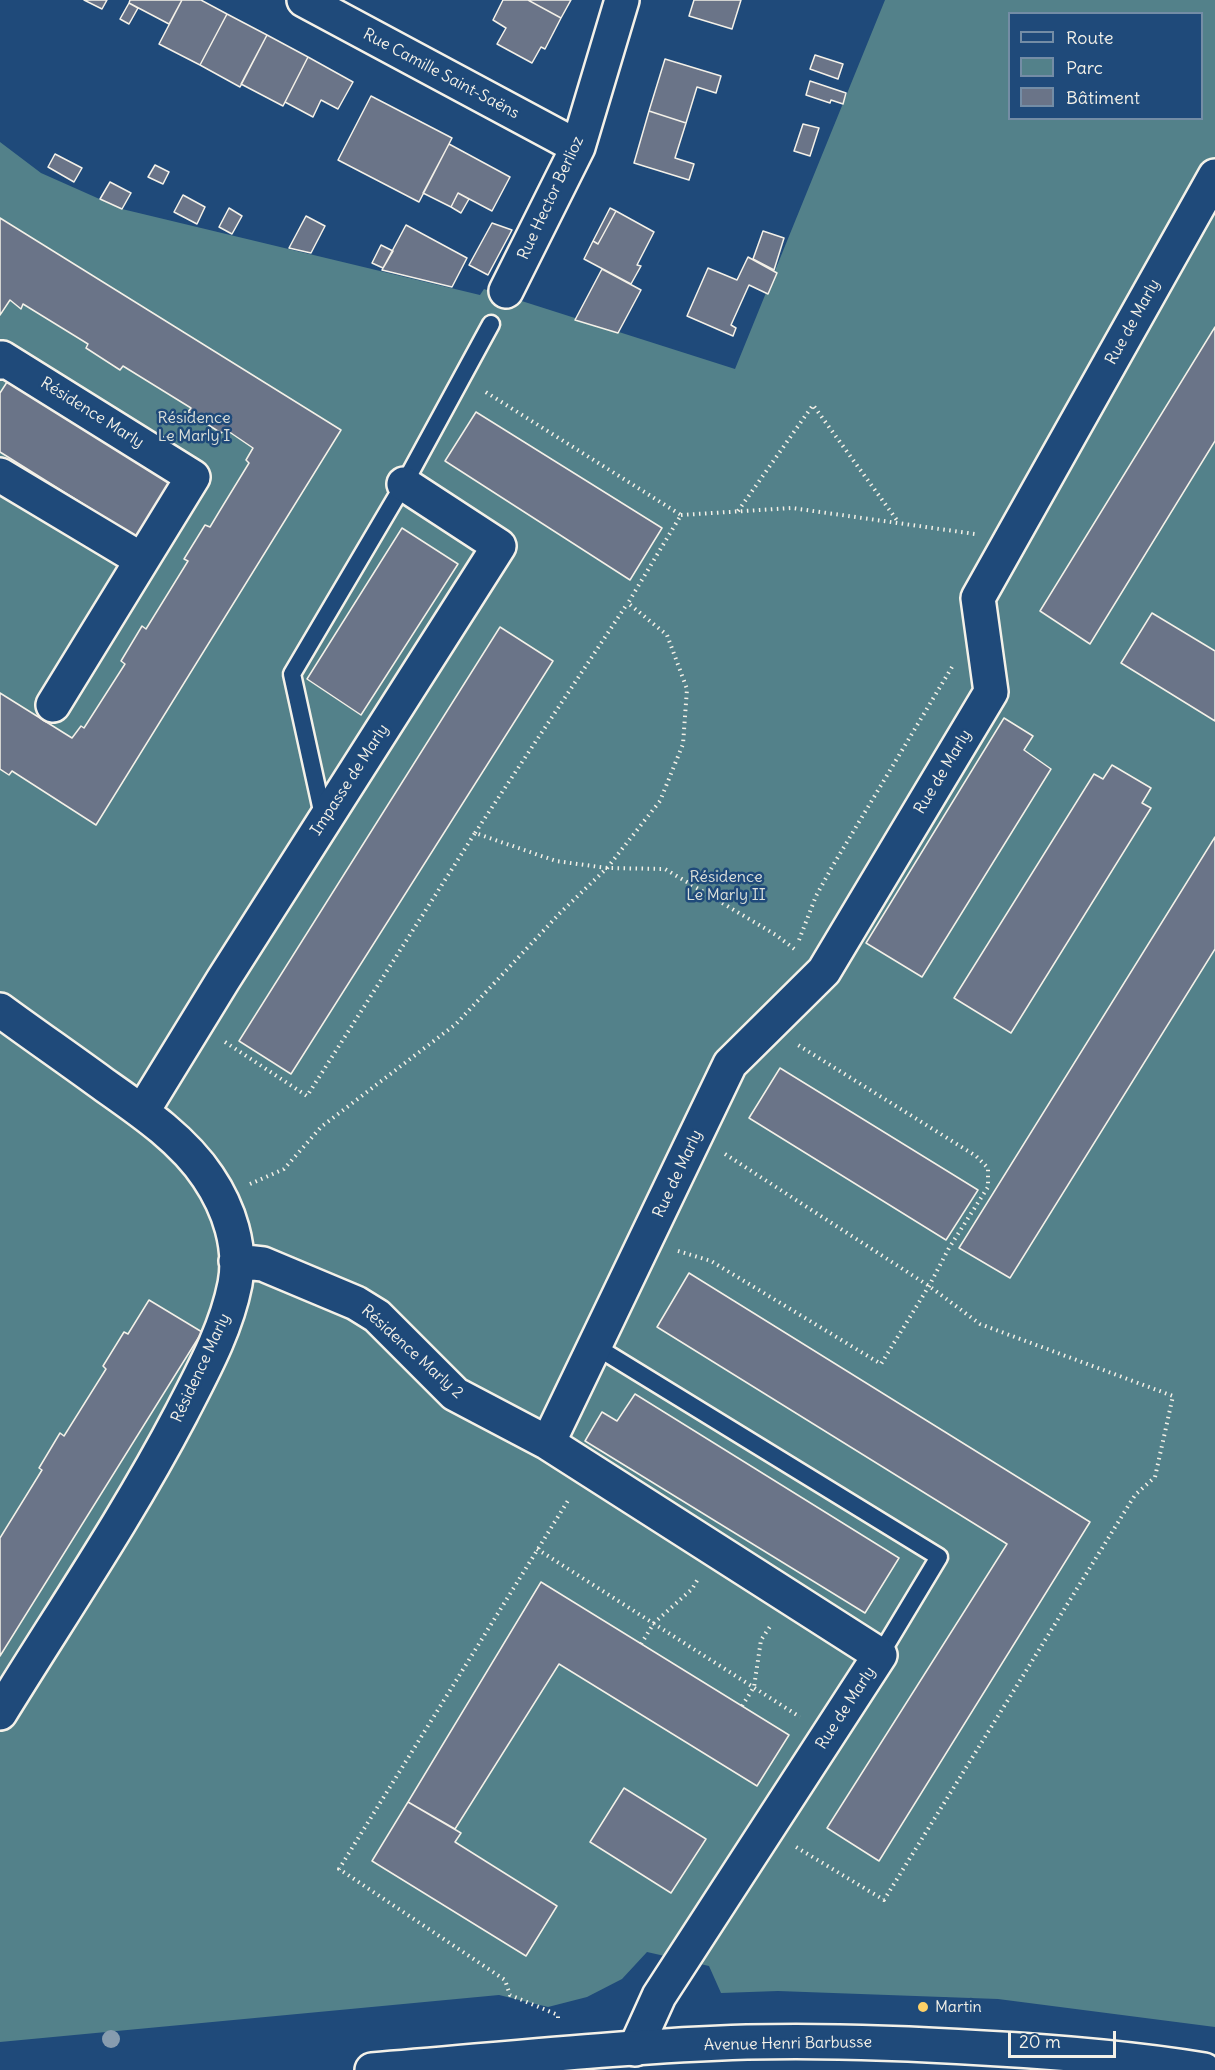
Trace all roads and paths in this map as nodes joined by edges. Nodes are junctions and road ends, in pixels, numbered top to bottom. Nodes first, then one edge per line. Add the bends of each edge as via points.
1 (304, 0) edge
2 (622, 0) edge
3 (578, 147) junction
4 (1215, 176) edge
5 (506, 291) dead end
6 (491, 324) dead end
7 (0, 362) edge
8 (462, 377) junction
9 (0, 475) edge
10 (404, 484) junction
11 (738, 511) junction
12 (681, 515) junction
13 (899, 524) junction
14 (1011, 541) junction
15 (142, 560) junction
16 (628, 603) junction
17 (985, 649) junction
18 (53, 705) dead end
19 (324, 821) junction
20 (475, 833) junction
21 (607, 868) junction
22 (795, 949) junction
23 (825, 971) junction
24 (0, 1010) edge
25 (196, 1024) junction
26 (768, 1027) junction
27 (142, 1112) junction
28 (696, 1136) junction
29 (220, 1198) junction
30 (646, 1240) junction
31 (236, 1261) junction
32 (929, 1286) junction
33 (596, 1346) junction
34 (548, 1443) junction
35 (588, 1469) junction
36 (537, 1550) junction
37 (716, 1551) junction
38 (790, 1597) junction
39 (654, 1623) junction
40 (641, 1644) dead end
41 (880, 1655) junction
42 (754, 1687) junction
43 (742, 1706) dead end
44 (0, 1713) edge
45 (829, 1735) junction
46 (768, 1830) junction
47 (635, 2049) junction
48 (557, 2055) junction
49 (604, 2061) edge
50 (372, 2070) edge
51 (1204, 2070) edge

1 - 3 street, Rue Camille Saint-Saëns
2 - 3 street, Rue Hector Berlioz
3 - 5 street, Rue Hector Berlioz
4 - 14 street, Rue de Marly
6 - 8 lane
7 - 15 street, Résidence Marly via 2,358 193,477
8 - 10 lane
8 - 12 path
9 - 15 street
10 - 19 lane via 292,674
10 - 19 street, Impasse de Marly via 500,546
11 - 12 path
11 - 13 path via 792,508
11 - 13 path via 813,405
12 - 16 path
13 - 14 path
14 - 17 street, Rue de Marly via 978,598
15 - 18 street, Résidence Marly
16 - 20 path
16 - 21 path via 668,635 687,689 683,744 660,801
17 - 22 path via 956,659 832,867
17 - 23 street, Rue de Marly via 991,692
19 - 25 street, Impasse de Marly
20 - 21 path via 556,861
20 - 25 path via 307,1096
21 - 22 path via 665,869
21 - 29 path via 456,1024 321,1127 284,1169
22 - 23 path
23 - 26 street, Rue de Marly
24 - 27 street, Résidence Marly
25 - 27 street, Impasse de Marly
26 - 28 street, Rue de Marly via 730,1064
26 - 32 path via 976,1156 988,1168 988,1187
27 - 29 street, Résidence Marly via 183,1148 208,1176
28 - 30 street, Rue de Marly
28 - 32 path
29 - 31 street, Résidence Marly via 229,1215
30 - 32 path via 711,1261 881,1364
30 - 33 street, Rue de Marly
31 - 34 street, Résidence Marly 2 via 263,1264 356,1303 377,1316 455,1394
31 - 44 street, Résidence Marly via 236,1283 225,1324 183,1409 152,1468
32 - 46 path via 980,1323 1173,1396 1155,1477 1135,1495 884,1900
33 - 34 street, Rue de Marly
33 - 41 lane via 939,1557
34 - 35 street, Rue de Marly
35 - 36 path
35 - 37 street, Rue de Marly
36 - 39 path
36 - 48 path via 339,1869 505,1980 510,1995 558,2015
37 - 38 street, Rue de Marly
37 - 39 path via 692,1589
38 - 41 street, Rue de Marly
38 - 42 path via 761,1640
39 - 40 path
39 - 42 path
41 - 45 street, Rue de Marly
42 - 43 path
42 - 45 path
45 - 46 street, Rue de Marly
46 - 47 street, Rue de Marly via 659,1996
47 - 49 street, Avenue Henri Barbusse
47 - 51 street, Avenue Henri Barbusse via 749,2042 911,2044 1083,2054
48 - 49 street, Avenue Henri Barbusse
48 - 50 street, Avenue Henri Barbusse

